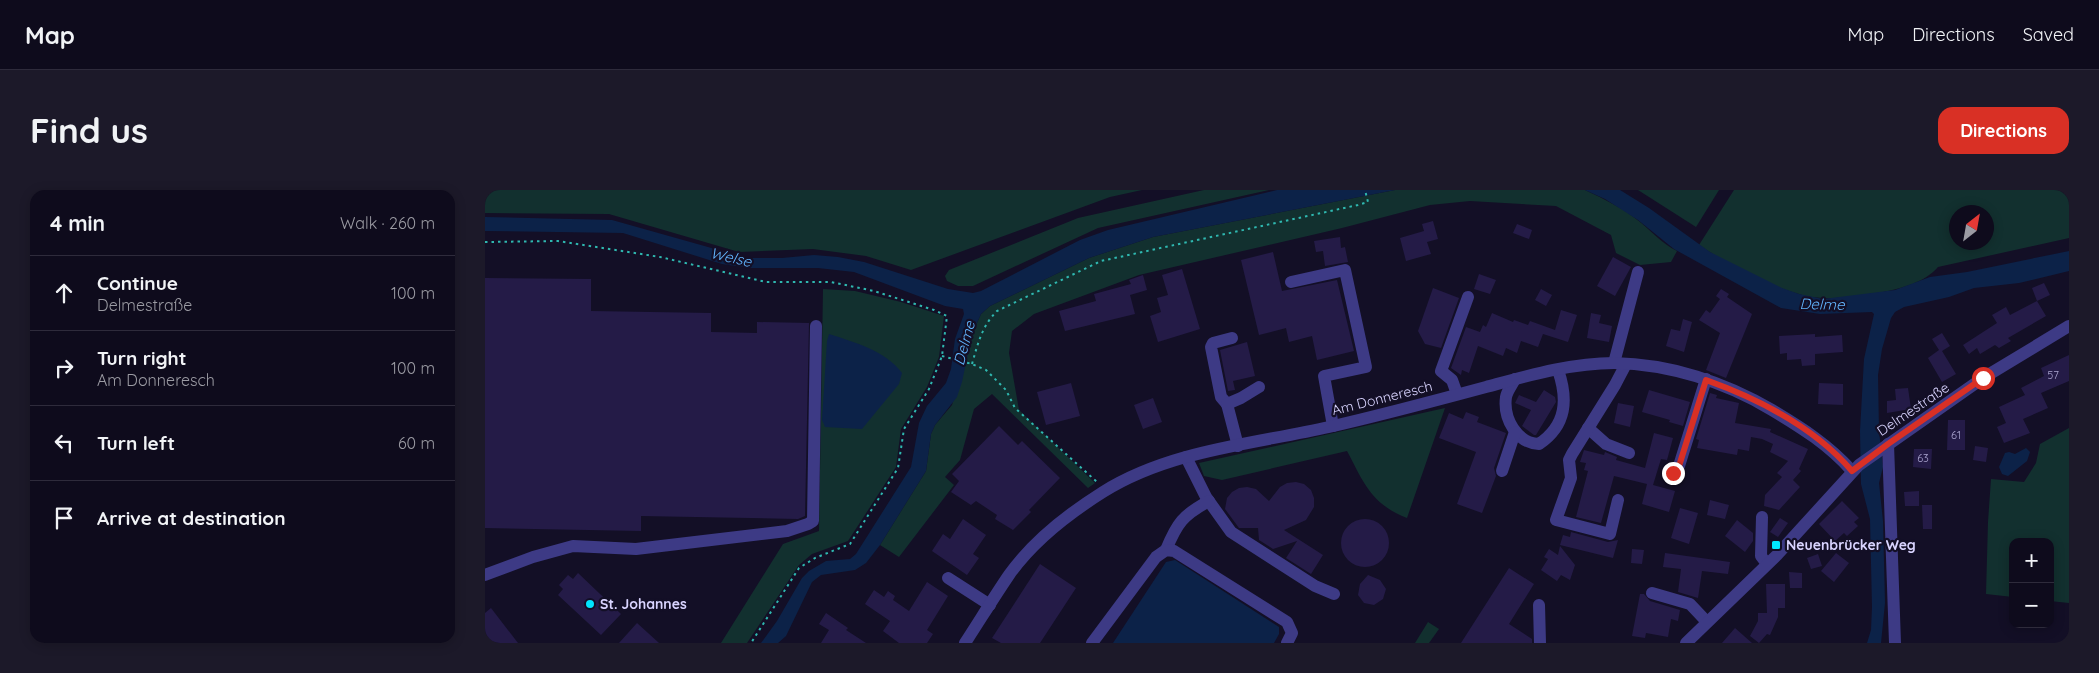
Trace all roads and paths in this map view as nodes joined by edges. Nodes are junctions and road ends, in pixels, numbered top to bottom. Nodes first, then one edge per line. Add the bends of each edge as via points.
1 (1365, 190) edge
2 (485, 242) edge
3 (1638, 272) dead end
4 (1291, 282) dead end
5 (1468, 297) dead end
6 (816, 326) dead end
7 (2069, 326) edge
8 (1232, 338) dead end
9 (942, 356) junction
10 (972, 364) junction
11 (1620, 364) junction
12 (1558, 370) junction
13 (1515, 379) junction
14 (1706, 380) junction
15 (1259, 387) dead end
16 (1457, 394) junction
17 (1227, 404) junction
18 (1333, 426) junction
19 (1587, 428) junction
20 (1515, 432) junction
21 (1888, 444) junction
22 (1237, 446) junction
23 (1629, 453) dead end
24 (1186, 458) junction
25 (1855, 468) junction
26 (1502, 471) dead end
27 (1673, 473) dead end
28 (1105, 491) junction
29 (1618, 500) dead end
30 (1209, 501) junction
31 (1762, 517) dead end
32 (1166, 550) junction
33 (1767, 564) junction
34 (485, 575) edge
35 (948, 578) dead end
36 (1652, 593) dead end
37 (1334, 594) dead end
38 (990, 605) junction
39 (1539, 605) dead end
40 (1707, 622) junction
41 (1692, 641) edge
42 (751, 643) edge
43 (965, 643) edge
44 (1092, 643) edge
45 (1287, 643) edge
46 (1540, 643) edge
47 (1895, 643) edge

1 - 10 path via 1367,202 1101,261 997,311 981,331
2 - 9 path via 558,241 660,257 766,282 831,282 874,291 947,316
3 - 11 street
4 - 18 street via 1345,270 1366,366 1325,376
5 - 16 street via 1441,371 1452,380
6 - 34 street via 813,521 787,531 636,549 573,546
7 - 21 street, Delmestraße via 1983,378
8 - 17 street via 1213,343 1211,347 1221,397
9 - 10 path
9 - 42 path via 929,389 904,429 898,468 850,544 799,568
10 - 28 path via 997,379 1015,408
11 - 12 street, Am Donneresch
11 - 14 street, Am Donneresch via 1670,370
11 - 19 street
12 - 13 street, Am Donneresch
12 - 20 street via 1565,397 1563,411 1553,432 1539,444 1529,444
13 - 16 street, Am Donneresch
13 - 20 street via 1506,396
14 - 25 street, Am Donneresch via 1730,388 1784,417
14 - 27 street via 1679,466
15 - 17 street
16 - 18 street, Am Donneresch
17 - 22 street
18 - 22 street, Am Donneresch
19 - 23 street via 1606,444
19 - 29 street via 1569,460 1571,478 1556,520 1610,534
20 - 26 street
21 - 25 street, Delmestraße
21 - 47 street
22 - 24 street, Am Donneresch
24 - 28 street, Am Donneresch via 1143,472
24 - 30 street
25 - 33 street, Delmestraße
28 - 38 street, Am Donneresch via 1069,515 1036,544 1010,574
30 - 32 street via 1189,511
30 - 37 street via 1231,532 1315,586
31 - 33 street via 1761,556
32 - 44 street via 1156,557
32 - 45 street via 1174,551 1287,622 1292,633
33 - 40 street, Delmestraße
35 - 38 street
36 - 40 street via 1690,604
38 - 43 street, Am Donneresch
39 - 46 street
40 - 41 street, Delmestraße

